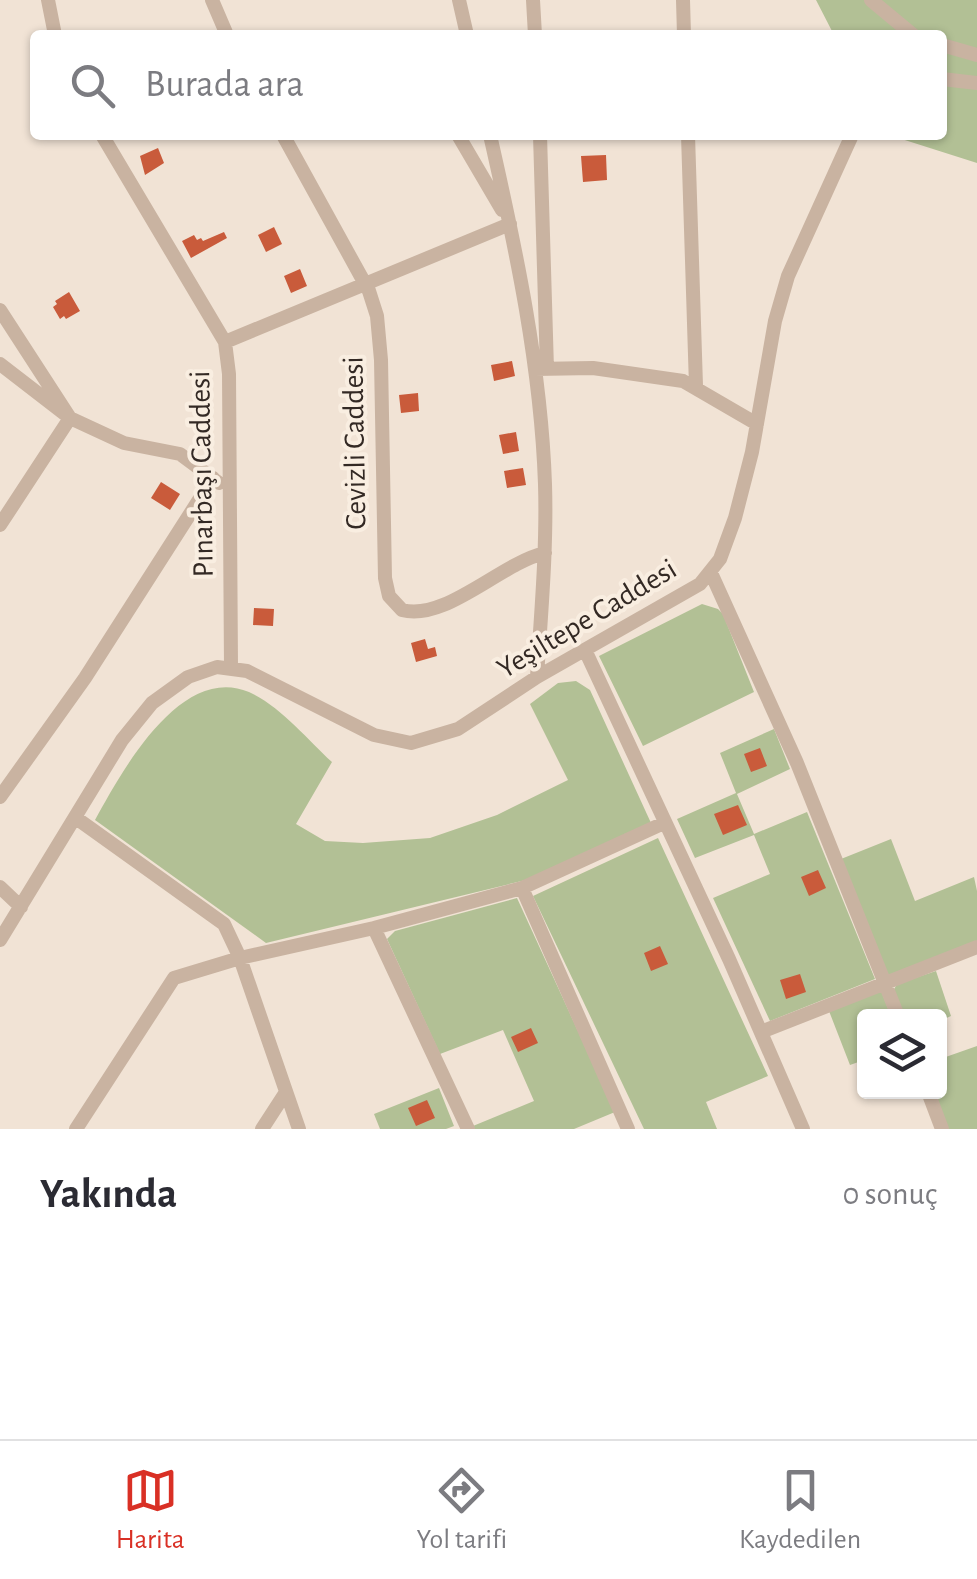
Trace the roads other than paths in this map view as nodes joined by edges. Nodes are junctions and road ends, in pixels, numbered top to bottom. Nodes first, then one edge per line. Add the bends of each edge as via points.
1 (48, 0) edge
2 (212, 0) edge
3 (459, 0) edge
4 (533, 0) edge
5 (683, 0) edge
6 (871, 0) edge
7 (55, 30) edge
8 (226, 30) edge
9 (466, 30) edge
10 (535, 30) edge
11 (684, 30) edge
12 (907, 30) edge
13 (947, 47) edge
14 (977, 54) edge
15 (947, 80) edge
16 (977, 83) edge
17 (105, 140) edge
18 (286, 140) edge
19 (461, 140) edge
20 (491, 140) edge
21 (540, 140) edge
22 (688, 140) edge
23 (850, 140) edge
24 (510, 224) junction
25 (366, 284) junction
26 (0, 310) edge
27 (225, 342) junction
28 (0, 364) edge
29 (541, 369) junction
30 (696, 386) junction
31 (70, 418) junction
32 (758, 424) junction
33 (214, 478) junction
34 (230, 494) junction
35 (0, 524) edge
36 (544, 553) junction
37 (710, 573) junction
38 (584, 650) junction
39 (232, 666) junction
40 (536, 677) junction
41 (0, 797) edge
42 (76, 818) junction
43 (664, 823) junction
44 (0, 888) edge
45 (522, 888) junction
46 (21, 907) junction
47 (374, 928) junction
48 (0, 940) edge
49 (977, 947) edge
50 (240, 958) junction
51 (884, 984) junction
52 (895, 1009) edge
53 (761, 1032) junction
54 (286, 1092) junction
55 (931, 1099) edge
56 (76, 1129) edge
57 (262, 1129) edge
58 (299, 1129) edge
59 (468, 1129) edge
60 (628, 1129) edge
61 (802, 1129) edge
62 (942, 1129) edge

1 - 7 street
2 - 8 street
3 - 9 street
4 - 10 street
5 - 11 street
6 - 12 street
13 - 14 street
15 - 16 street
17 - 27 street, Pınarbaşı Caddesi
18 - 25 street, Cevizli Caddesi
19 - 24 street
20 - 24 street
21 - 29 street
22 - 30 street
23 - 32 street, Yeşiltepe Caddesi via 782,292
24 - 25 street
24 - 29 street
25 - 27 street
25 - 36 street, Cevizli Caddesi via 382,360 389,596 402,610 428,611
26 - 31 street
27 - 34 street, Pınarbaşı Caddesi
28 - 31 street
29 - 30 street via 630,372
29 - 36 street
30 - 32 street
31 - 33 street via 124,443 180,454
31 - 35 street
32 - 37 street, Yeşiltepe Caddesi via 734,518
33 - 34 street
33 - 41 street
34 - 39 street, Pınarbaşı Caddesi
36 - 40 street
37 - 38 street, Yeşiltepe Caddesi via 686,594
37 - 51 street via 796,763
38 - 40 street, Yeşiltepe Caddesi
38 - 43 street
39 - 40 street, Yeşiltepe Caddesi via 374,735 412,743 458,728
39 - 42 street via 188,677 152,703
42 - 46 street
42 - 50 street via 224,924
43 - 45 street
43 - 53 street
44 - 46 street
45 - 47 street
45 - 60 street
46 - 48 street
47 - 50 street
47 - 59 street
49 - 51 street
50 - 54 street
50 - 56 street via 174,978
51 - 52 street
51 - 53 street
53 - 61 street
54 - 57 street
54 - 58 street
55 - 62 street

